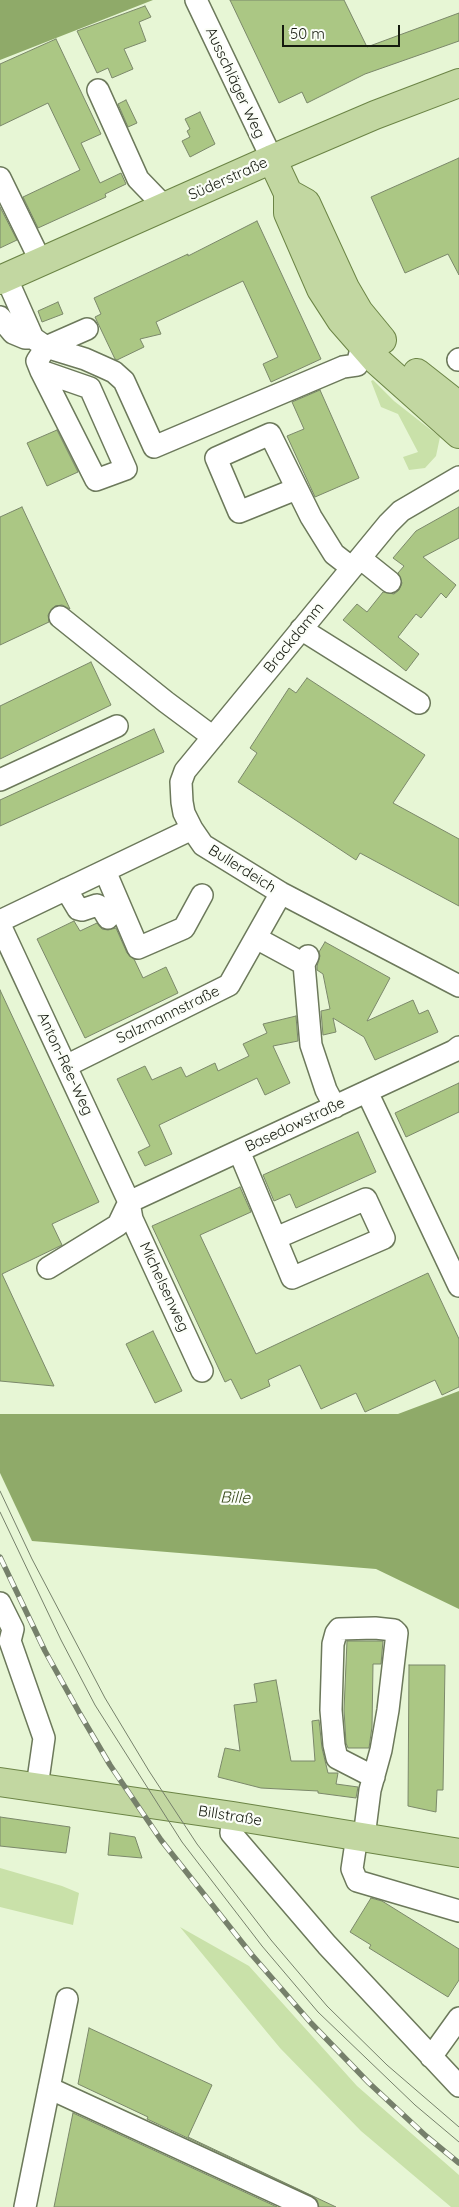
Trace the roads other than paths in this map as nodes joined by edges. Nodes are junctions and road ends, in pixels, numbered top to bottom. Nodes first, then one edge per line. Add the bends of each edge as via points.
1 (196, 0) edge
2 (459, 83) edge
3 (98, 90) dead end
4 (272, 159) junction
5 (0, 178) edge
6 (288, 192) junction
7 (165, 207) junction
8 (40, 262) junction
9 (3, 278) edge
10 (0, 318) edge
11 (86, 329) dead end
12 (40, 343) junction
13 (360, 355) junction
14 (42, 371) junction
15 (459, 406) edge
16 (459, 434) edge
17 (154, 447) junction
18 (126, 469) junction
19 (459, 477) edge
20 (296, 489) dead end
21 (356, 563) junction
22 (390, 582) dead end
23 (60, 617) dead end
24 (301, 629) junction
25 (420, 703) dead end
26 (118, 726) dead end
27 (213, 737) junction
28 (0, 780) edge
29 (192, 829) junction
30 (105, 871) junction
31 (66, 890) junction
32 (281, 893) junction
33 (202, 895) dead end
34 (108, 918) dead end
35 (0, 921) edge
36 (0, 925) edge
37 (256, 938) junction
38 (459, 986) edge
39 (459, 1047) edge
40 (66, 1066) junction
41 (367, 1092) junction
42 (335, 1107) junction
43 (239, 1151) junction
44 (129, 1202) junction
45 (276, 1238) junction
46 (48, 1268) dead end
47 (459, 1286) edge
48 (202, 1371) dead end
49 (0, 1603) edge
50 (374, 1777) junction
51 (0, 1782) edge
52 (37, 1787) junction
53 (233, 1816) junction
54 (360, 1837) junction
55 (459, 1853) edge
56 (459, 1911) edge
57 (67, 1999) dead end
58 (459, 2018) edge
59 (431, 2057) junction
60 (459, 2086) edge
61 (49, 2088) junction
62 (25, 2207) edge
63 (307, 2207) edge

1 - 4 street, Ausschläger Weg
2 - 4 main road, Süderstraße
3 - 7 street via 138,179
4 - 6 main road, Ausschläger Weg
4 - 7 main road, Süderstraße
5 - 8 street
6 - 13 main road, Ausschläger Weg via 288,213 321,289
6 - 15 main road, Ausschläger Weg via 306,203 345,288 376,334
7 - 8 main road, Süderstraße
8 - 9 main road, Süderstraße
9 - 12 street
10 - 12 street via 13,333
11 - 12 street
12 - 14 street via 37,361
12 - 17 street via 114,372 124,381
13 - 16 main road, Ausschläger Weg via 376,360
13 - 17 street via 343,367
14 - 18 street via 90,388
14 - 18 street via 96,480
17 - 18 street
19 - 21 street, Brackdamm via 401,511
20 - 21 street via 334,554
21 - 22 street
21 - 24 street, Brackdamm
23 - 27 street
24 - 25 street
24 - 27 street, Brackdamm
26 - 28 street
27 - 29 street, Brackdamm via 185,771 182,782 183,807
29 - 30 street
29 - 32 street, Bullerdeich via 203,845
30 - 31 street
30 - 33 street via 138,948 184,928
31 - 34 street via 78,909 97,905
31 - 35 street
32 - 37 street, Salzmannstraße
32 - 38 street, Bullerdeich
36 - 40 street, Anton-Rée-Weg
37 - 40 street, Salzmannstraße via 229,985
37 - 42 street via 306,960 311,1046
39 - 41 street, Basedowstraße
40 - 44 street, Anton-Rée-Weg
41 - 42 street, Basedowstraße
41 - 47 street
42 - 43 street, Basedowstraße
43 - 44 street, Basedowstraße
43 - 45 street
44 - 46 street via 118,1225
44 - 48 street, Michelsenweg via 132,1219
45 - 45 street via 292,1278 384,1238 366,1199
49 - 52 street via 13,1629 10,1642 44,1738
50 - 50 street via 388,1710 397,1633 394,1630 339,1629 333,1644 331,1710 337,1758
50 - 54 street
51 - 52 main road, Billstraße
52 - 53 main road, Billstraße
53 - 54 main road, Billstraße
53 - 59 street via 232,1833 327,1945
54 - 55 main road, Billstraße
54 - 56 street via 352,1870 357,1881
57 - 61 street
58 - 59 street
59 - 60 street
61 - 62 street
61 - 63 street

